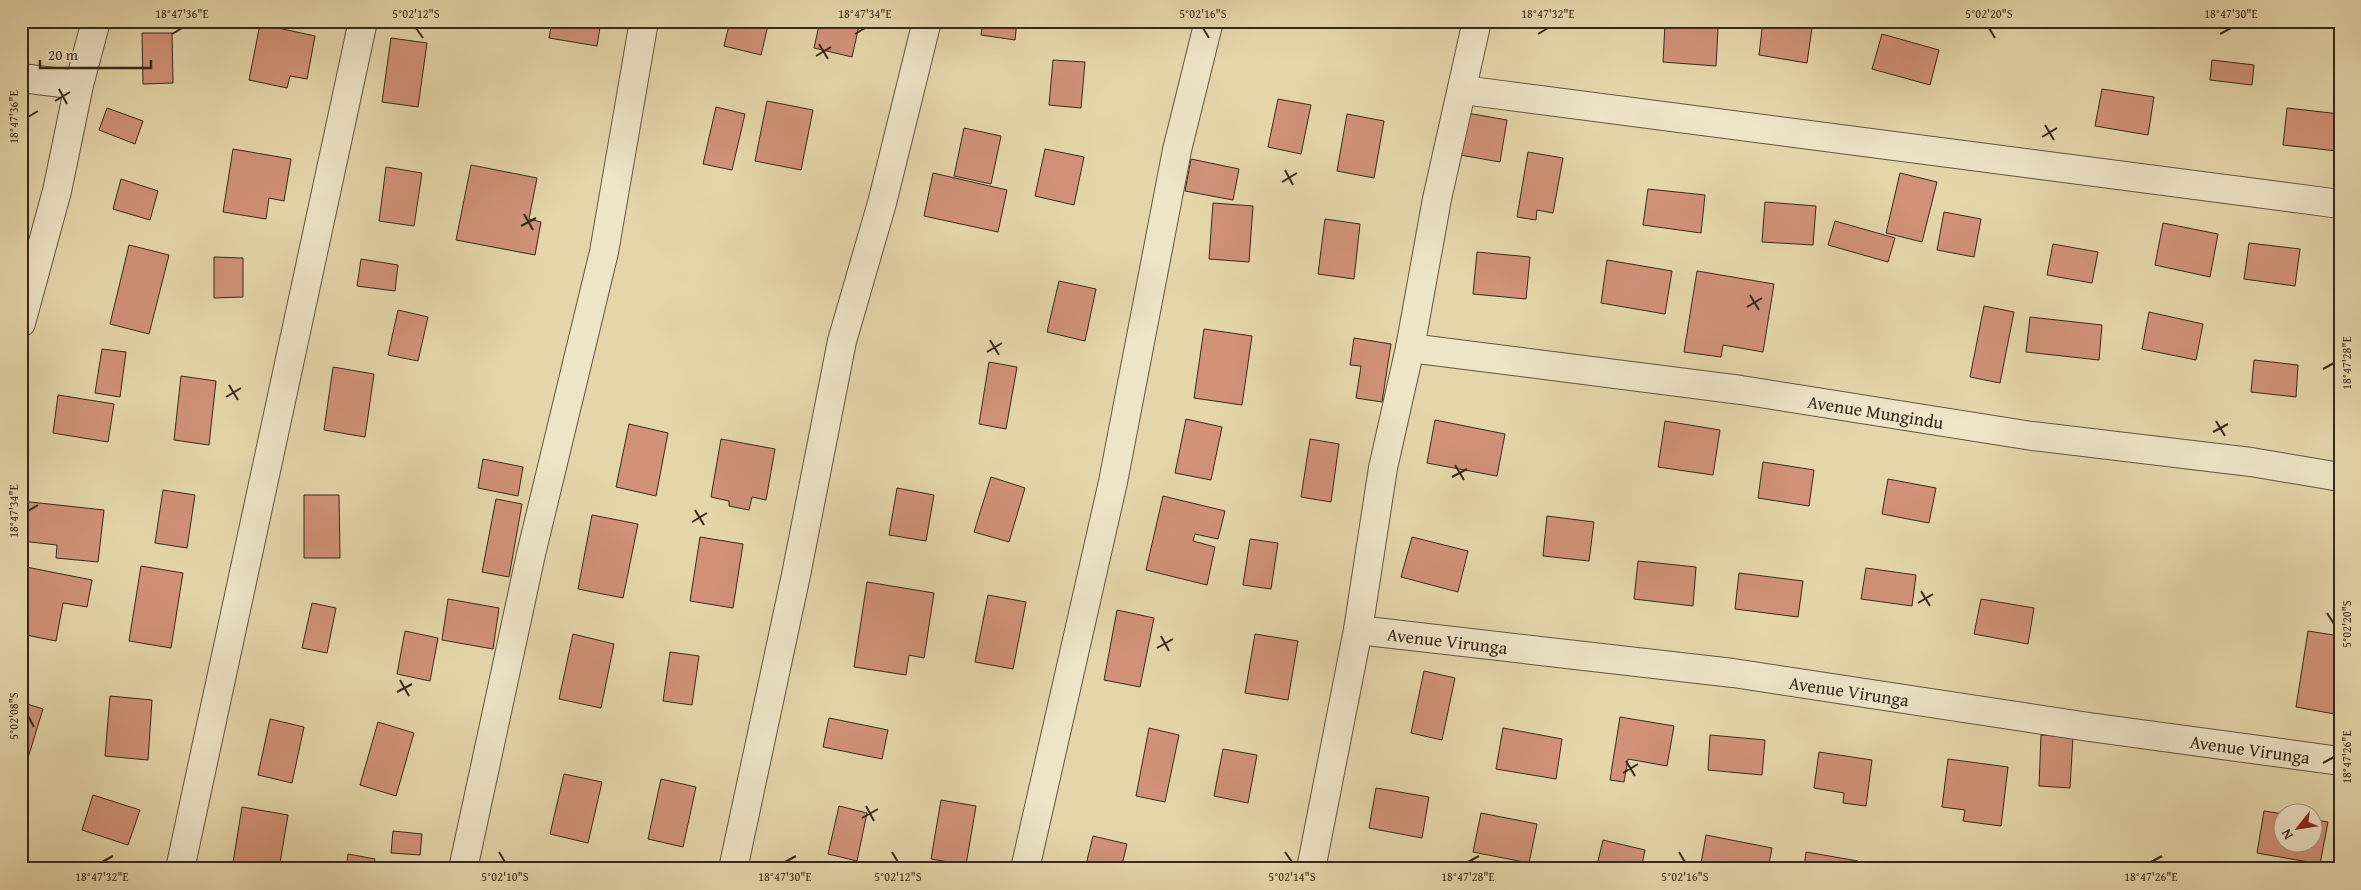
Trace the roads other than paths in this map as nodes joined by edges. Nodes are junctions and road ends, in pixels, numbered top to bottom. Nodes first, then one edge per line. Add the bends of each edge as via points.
1 (96, 21) edge
2 (363, 21) edge
3 (644, 21) edge
4 (927, 21) edge
5 (1209, 21) edge
6 (1477, 21) edge
7 (21, 78) edge
8 (79, 85) junction
9 (1462, 90) junction
10 (2340, 204) edge
11 (21, 323) edge
12 (1410, 348) junction
13 (2340, 477) edge
14 (1358, 630) junction
15 (2340, 761) edge
16 (180, 869) edge
17 (462, 869) edge
18 (732, 869) edge
19 (1025, 869) edge
20 (1311, 869) edge

1 - 8 street
2 - 16 street
3 - 17 street via 604,252 530,554
4 - 18 street via 882,203 842,341 796,575
5 - 19 street via 1177,150 1113,482
6 - 9 street
7 - 8 street
8 - 11 street via 58,191
9 - 10 street
9 - 12 street via 1437,198
12 - 13 street, Avenue Mungindu via 1741,390 2032,436 2251,462
12 - 14 street via 1384,468
14 - 15 street, Avenue Virunga via 1733,673
14 - 20 street

